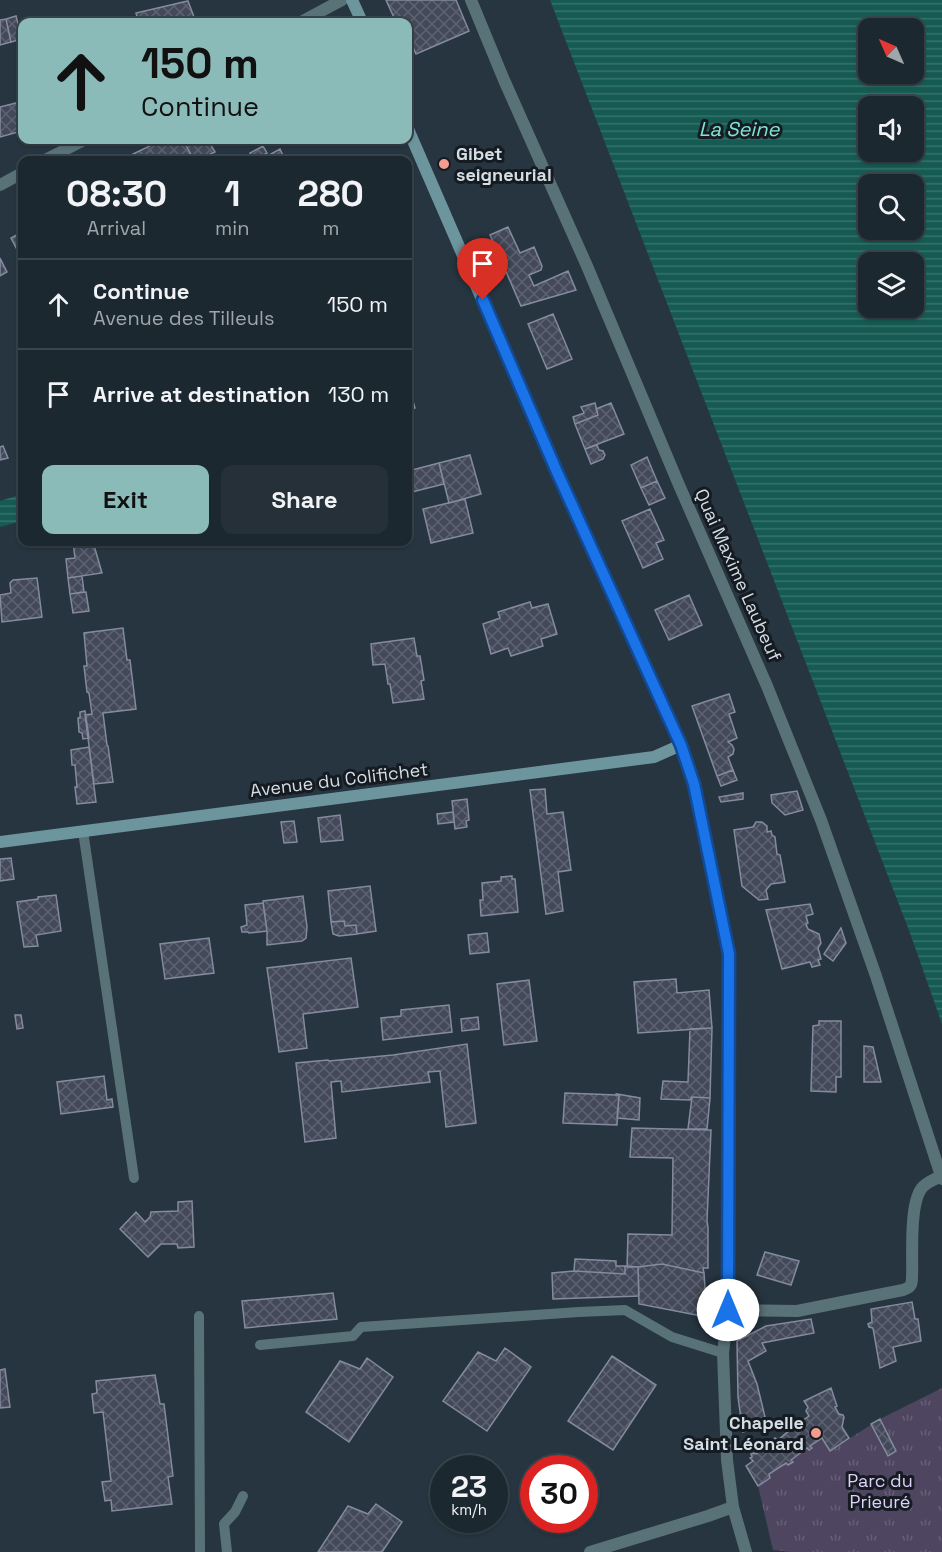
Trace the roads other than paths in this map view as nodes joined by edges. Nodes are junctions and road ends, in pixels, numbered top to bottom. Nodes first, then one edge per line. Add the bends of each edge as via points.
1 (342, 0) edge
2 (352, 0) edge
3 (471, 0) edge
4 (308, 18) edge
5 (360, 18) edge
6 (412, 138) edge
7 (76, 144) edge
8 (53, 156) edge
9 (18, 175) edge
10 (0, 185) edge
11 (681, 745) junction
12 (83, 831) junction
13 (0, 842) edge
14 (134, 1178) dead end
15 (941, 1178) edge
16 (728, 1310) junction
17 (198, 1316) dead end
18 (260, 1346) dead end
19 (723, 1353) junction
20 (243, 1496) dead end
21 (734, 1507) junction
22 (201, 1552) edge
23 (227, 1552) edge
24 (590, 1552) edge
25 (746, 1552) edge

1 - 4 street
2 - 5 main road
3 - 15 street, Quai Maxime Laubeuf via 817,809
6 - 11 main road
7 - 8 street
9 - 10 street
11 - 12 main road, Avenue du Colifichet via 654,757
11 - 16 street via 694,784 729,954
12 - 13 main road, Avenue du Colifichet
12 - 14 lane
15 - 16 street via 926,1184 915,1204 909,1288 797,1311
16 - 19 street
17 - 22 lane
18 - 19 lane via 353,1336 361,1327 625,1310 672,1337
19 - 21 street via 727,1460
20 - 23 lane via 236,1512 224,1524
21 - 24 street
21 - 25 street

